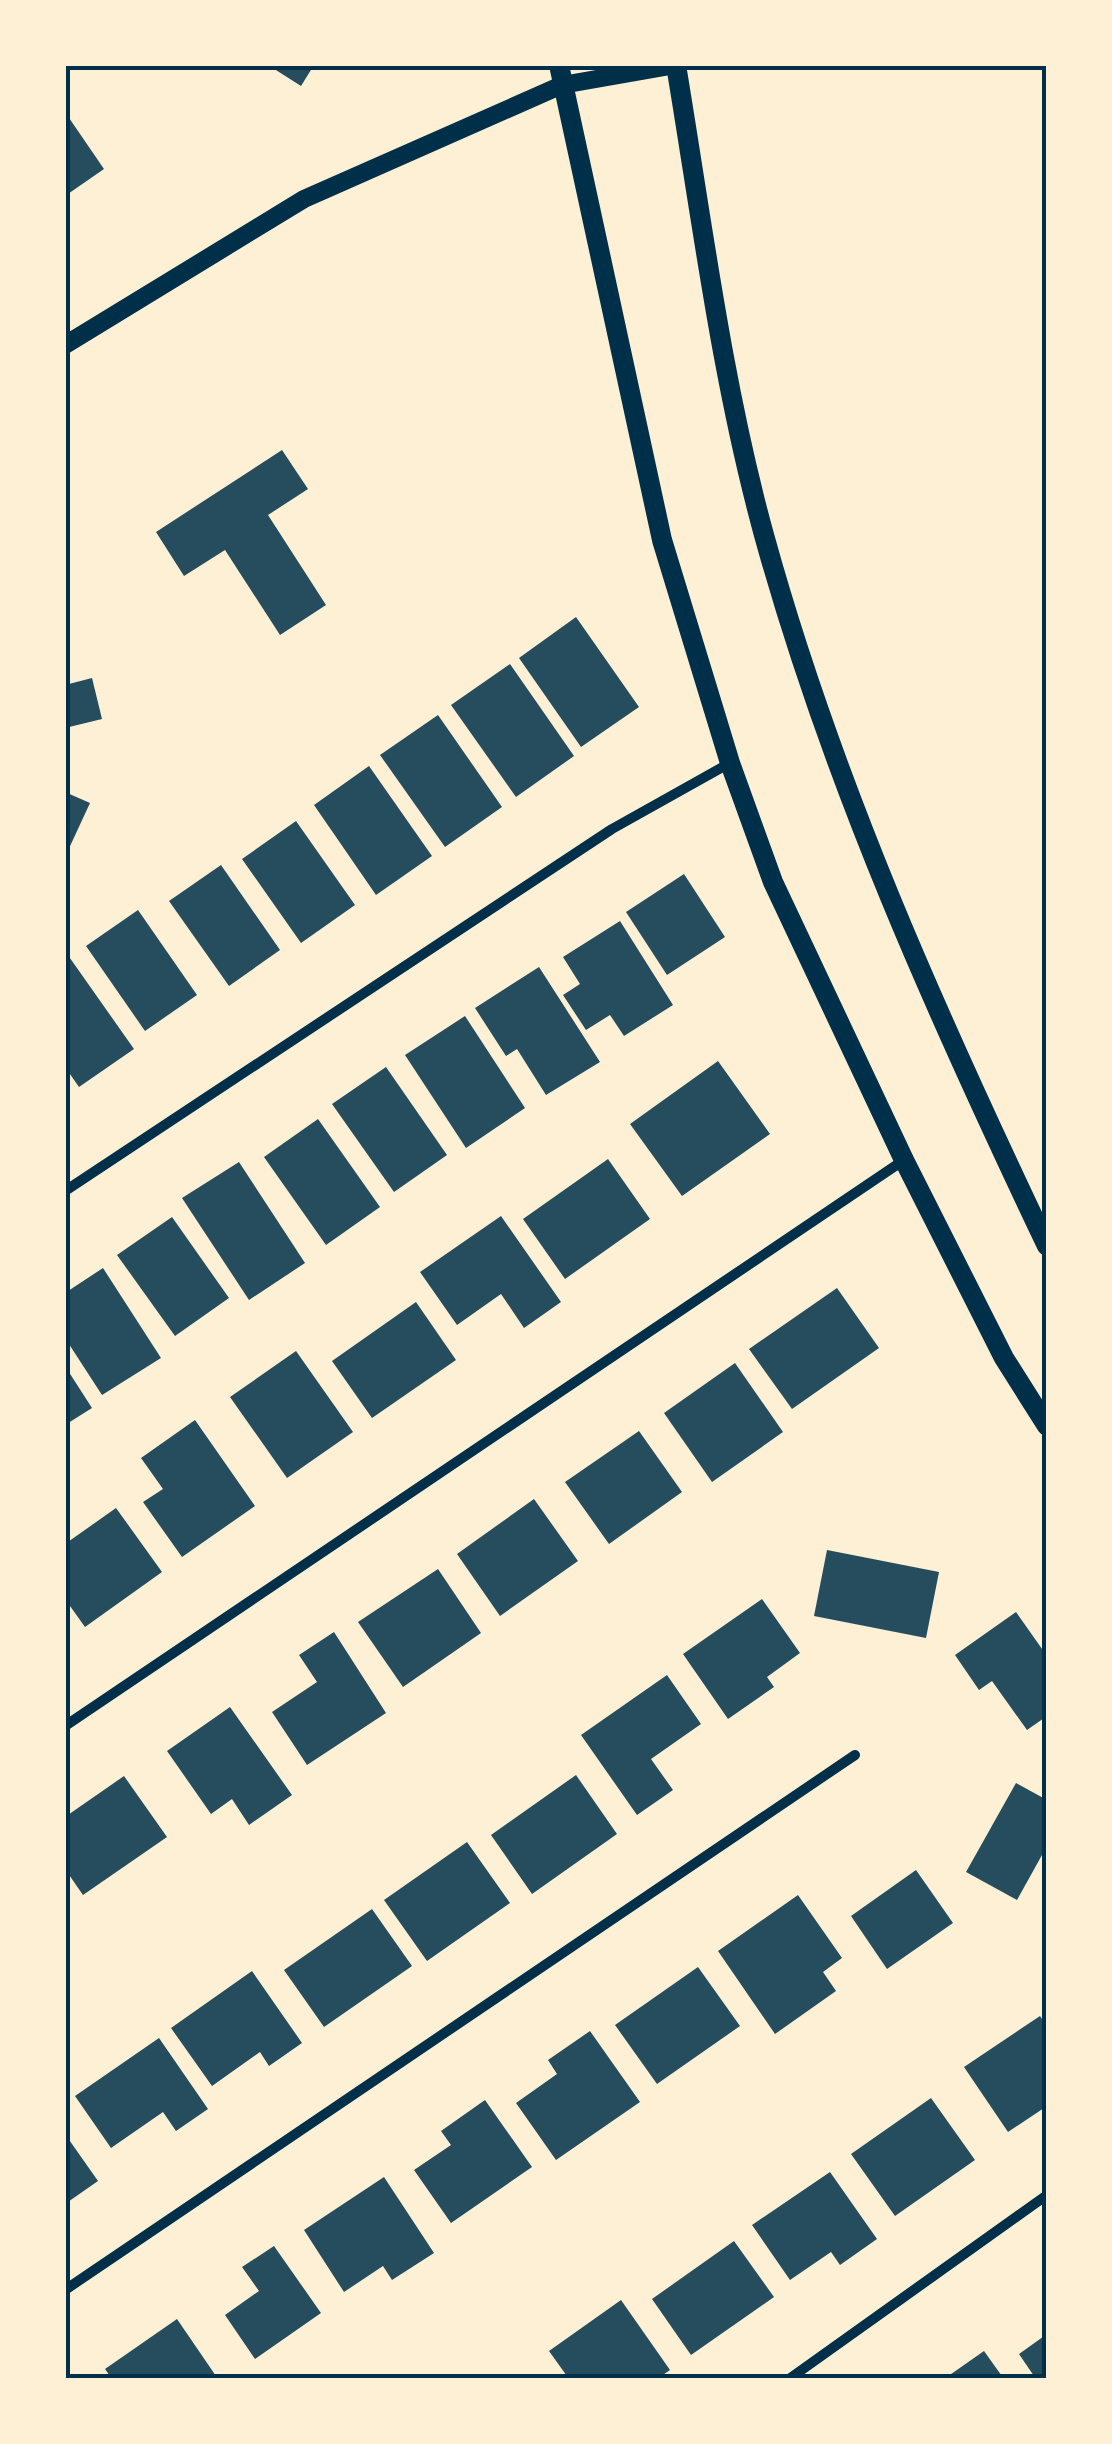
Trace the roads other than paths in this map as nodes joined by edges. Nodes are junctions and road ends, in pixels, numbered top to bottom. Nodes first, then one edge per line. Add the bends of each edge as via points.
1 (676, 65) edge
2 (561, 75) edge
3 (65, 345) edge
4 (730, 763) junction
5 (904, 1160) junction
6 (65, 1191) edge
7 (1047, 1246) edge
8 (1047, 1426) edge
9 (65, 1726) edge
10 (855, 1756) dead end
11 (1047, 2195) edge
12 (65, 2290) edge
13 (789, 2379) edge

1 - 2 street
1 - 7 main road via 735,410 764,536 895,916
2 - 3 street via 304,200
2 - 4 main road via 662,540
4 - 5 main road via 773,882
4 - 6 street via 612,829
5 - 8 main road via 1004,1358
5 - 9 street
10 - 12 street
11 - 13 street

